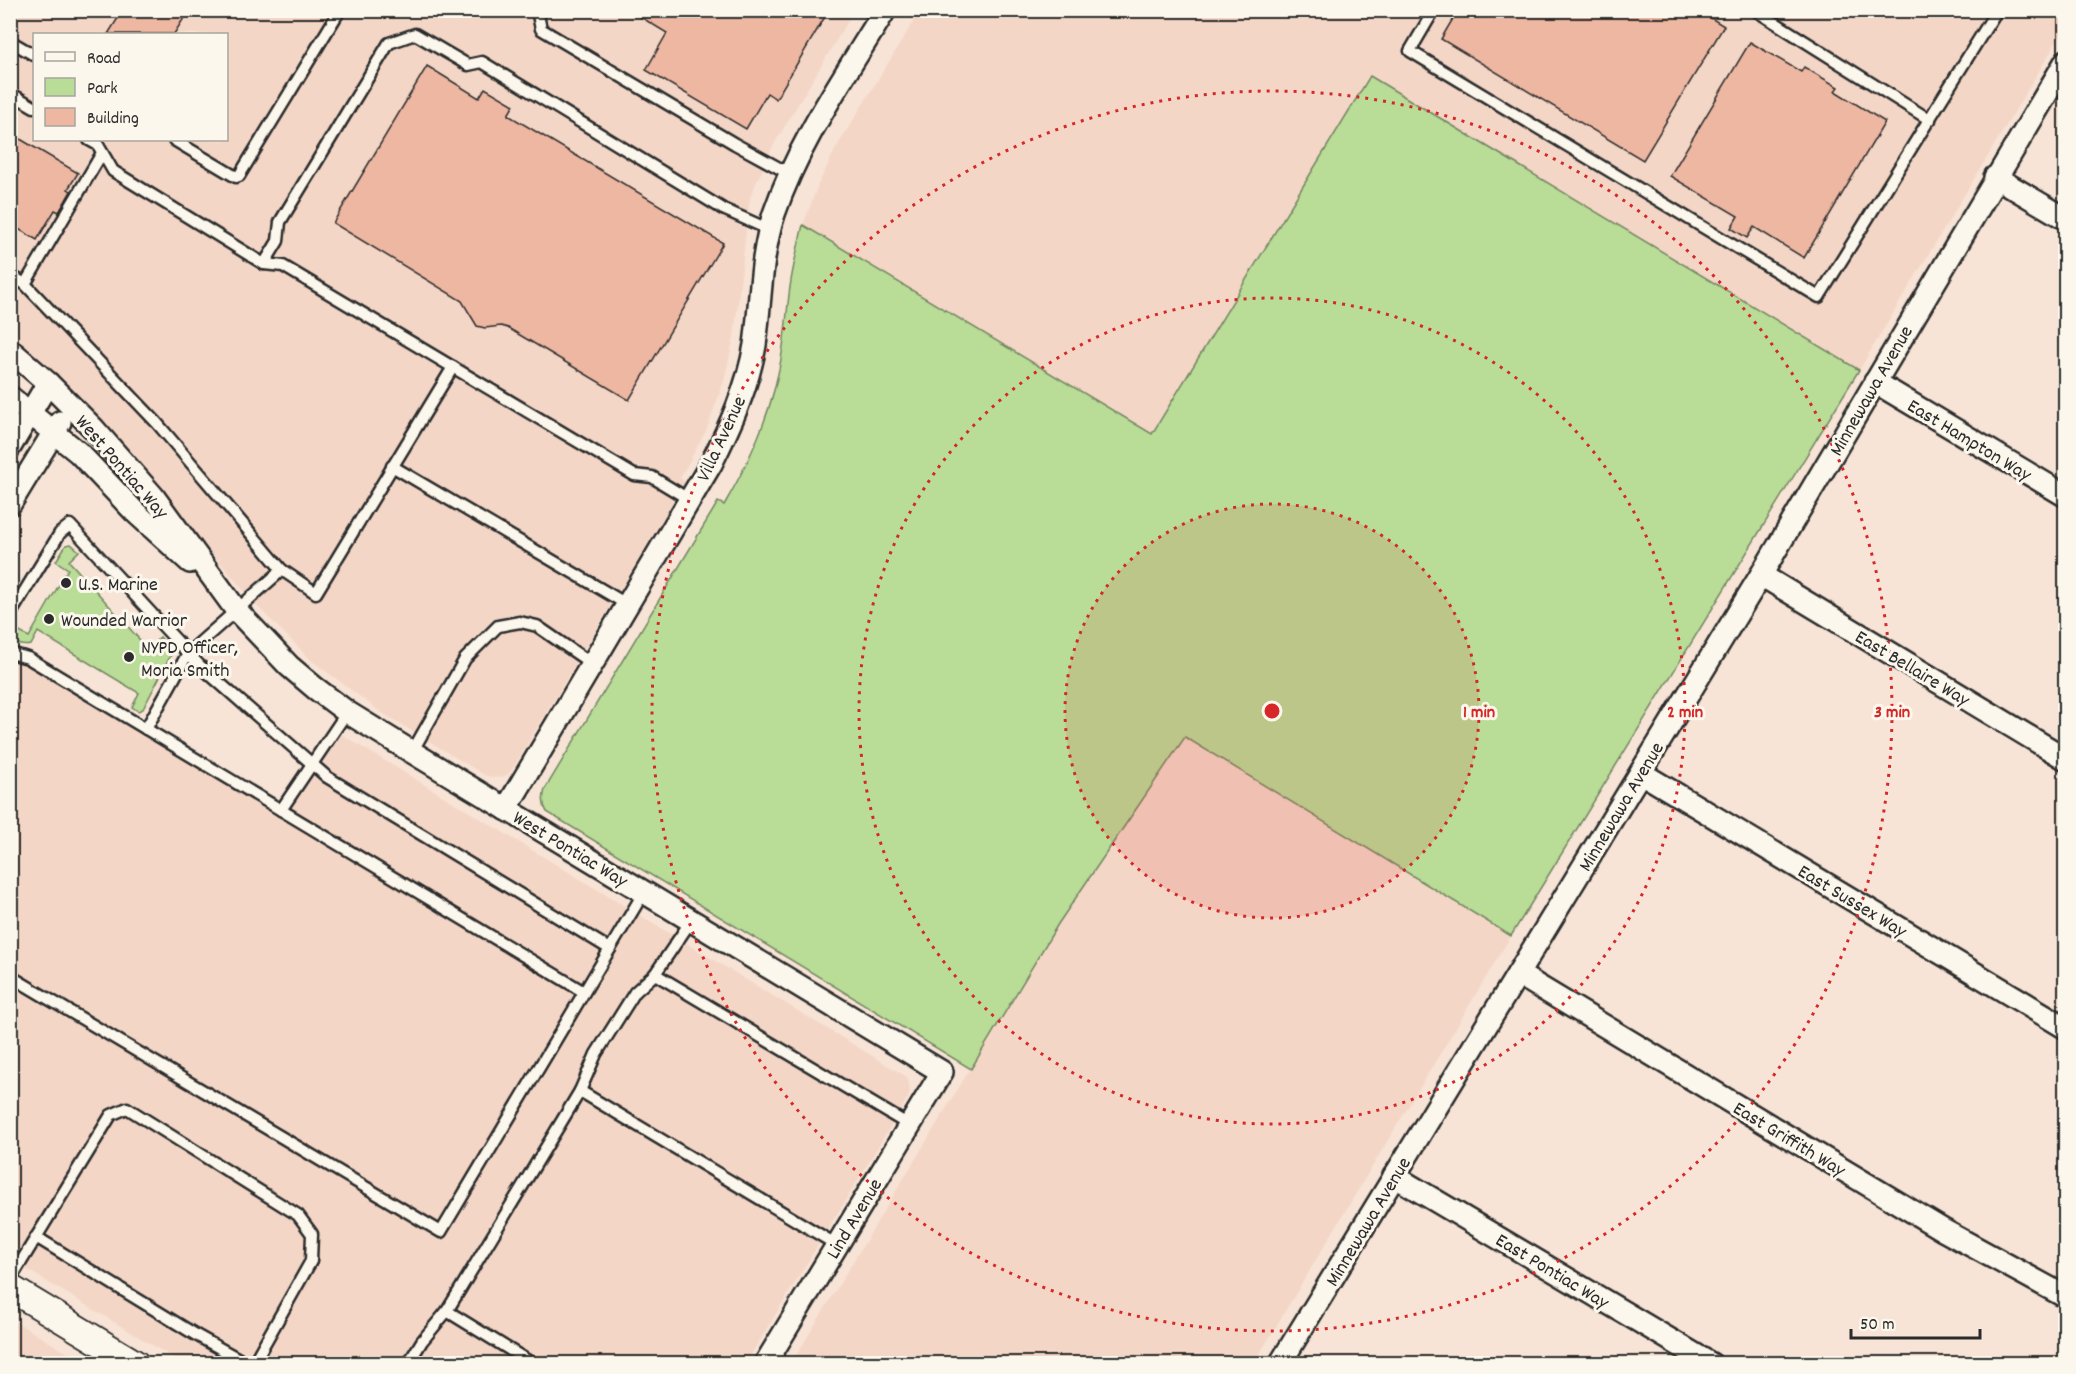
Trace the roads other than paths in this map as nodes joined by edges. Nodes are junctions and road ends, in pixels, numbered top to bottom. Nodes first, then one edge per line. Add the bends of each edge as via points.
1 (340, 10) edge
2 (537, 10) edge
3 (885, 10) edge
4 (1434, 10) edge
5 (1755, 10) edge
6 (1997, 10) edge
7 (13, 43) edge
8 (33, 55) edge
9 (2066, 61) edge
10 (10, 93) edge
11 (33, 106) edge
12 (1930, 120) junction
13 (90, 141) edge
14 (176, 141) edge
15 (102, 153) junction
16 (790, 174) junction
17 (1995, 177) junction
18 (2066, 219) edge
19 (770, 230) junction
20 (264, 264) junction
21 (10, 275) edge
22 (25, 284) junction
23 (10, 350) edge
24 (453, 367) junction
25 (1875, 382) junction
26 (48, 384) junction
27 (10, 397) edge
28 (69, 406) junction
29 (30, 413) junction
30 (54, 432) junction
31 (10, 447) edge
32 (392, 466) junction
33 (2066, 496) edge
34 (690, 500) junction
35 (10, 504) edge
36 (282, 570) junction
37 (1761, 575) junction
38 (223, 594) junction
39 (628, 605) junction
40 (237, 611) junction
41 (10, 615) edge
42 (10, 653) edge
43 (188, 653) junction
44 (592, 664) junction
45 (347, 712) junction
46 (146, 729) junction
47 (412, 752) junction
48 (2066, 759) edge
49 (311, 765) junction
50 (1641, 773) junction
51 (506, 808) junction
52 (281, 810) junction
53 (644, 892) junction
54 (691, 921) junction
55 (609, 949) junction
56 (656, 974) junction
57 (1518, 974) junction
58 (10, 976) edge
59 (584, 992) junction
60 (2066, 1028) edge
61 (942, 1072) joint
62 (580, 1091) junction
63 (909, 1125) junction
64 (1394, 1176) junction
65 (36, 1237) junction
66 (837, 1245) junction
67 (10, 1280) edge
68 (10, 1288) edge
69 (2066, 1297) edge
70 (447, 1311) junction
71 (136, 1364) edge
72 (248, 1364) edge
73 (253, 1364) edge
74 (408, 1364) edge
75 (533, 1364) edge
76 (765, 1364) edge
77 (1280, 1364) edge
78 (1711, 1364) edge

1 - 14 lane via 239,176
2 - 16 lane via 541,29
3 - 16 street, Villa Avenue via 815,124
4 - 12 lane via 1410,51 1819,297
5 - 12 lane
6 - 12 lane
7 - 8 lane
9 - 17 street, Minnewawa Avenue
10 - 11 lane
13 - 15 lane
15 - 20 lane via 113,171
15 - 22 lane
16 - 19 street, Villa Avenue
17 - 18 street
17 - 25 street, Minnewawa Avenue
19 - 20 lane via 723,209 482,62 468,65 415,34 389,43 280,222 278,241
19 - 34 street, Villa Avenue via 746,383 733,419
20 - 24 lane via 284,266
21 - 22 lane
22 - 36 lane via 157,423
23 - 26 street, West Pontiac Way
24 - 32 lane
24 - 34 lane via 634,475 652,477
25 - 33 street, East Hampton Way
25 - 37 street, Minnewawa Avenue
26 - 28 street, West Pontiac Way
26 - 29 street
27 - 29 street, West Pontiac Way
28 - 30 street
28 - 38 street, West Pontiac Way via 153,496
29 - 30 street, West Pontiac Way
29 - 31 street
30 - 35 street
30 - 38 street, West Pontiac Way
32 - 36 lane via 316,593
32 - 39 lane
34 - 39 street, Villa Avenue
36 - 40 lane
37 - 48 street, East Bellaire Way
37 - 50 street, Minnewawa Avenue
38 - 40 street, West Pontiac Way
39 - 44 street, Villa Avenue
40 - 43 lane
40 - 45 street, West Pontiac Way via 289,666
41 - 43 lane via 60,532 70,525
42 - 46 lane via 28,658
43 - 46 lane
43 - 49 lane
44 - 47 lane via 537,626 520,622 498,626 465,659
44 - 51 street, Villa Avenue
45 - 47 street, West Pontiac Way
45 - 49 lane
46 - 52 lane
47 - 51 street, West Pontiac Way
49 - 52 lane
49 - 55 lane
50 - 57 street, Minnewawa Avenue
50 - 60 street, East Sussex Way
51 - 53 street, West Pontiac Way
52 - 59 lane
53 - 54 street, West Pontiac Way
53 - 55 lane
54 - 56 lane
54 - 61 street, West Pontiac Way
55 - 59 lane
56 - 62 lane via 635,992 596,1054
56 - 63 lane
57 - 64 street, Minnewawa Avenue
57 - 69 street, East Griffith Way via 1943,1230
58 - 59 lane via 441,1232
61 - 63 street, Lind Avenue
62 - 66 lane
62 - 70 lane
63 - 66 street, Lind Avenue
64 - 77 street, Minnewawa Avenue
64 - 78 street, East Pontiac Way
65 - 67 lane
65 - 72 lane
65 - 73 lane via 111,1115 127,1108 298,1215 312,1234 311,1261
66 - 76 street, Lind Avenue
68 - 71 street
70 - 74 lane
70 - 75 lane

